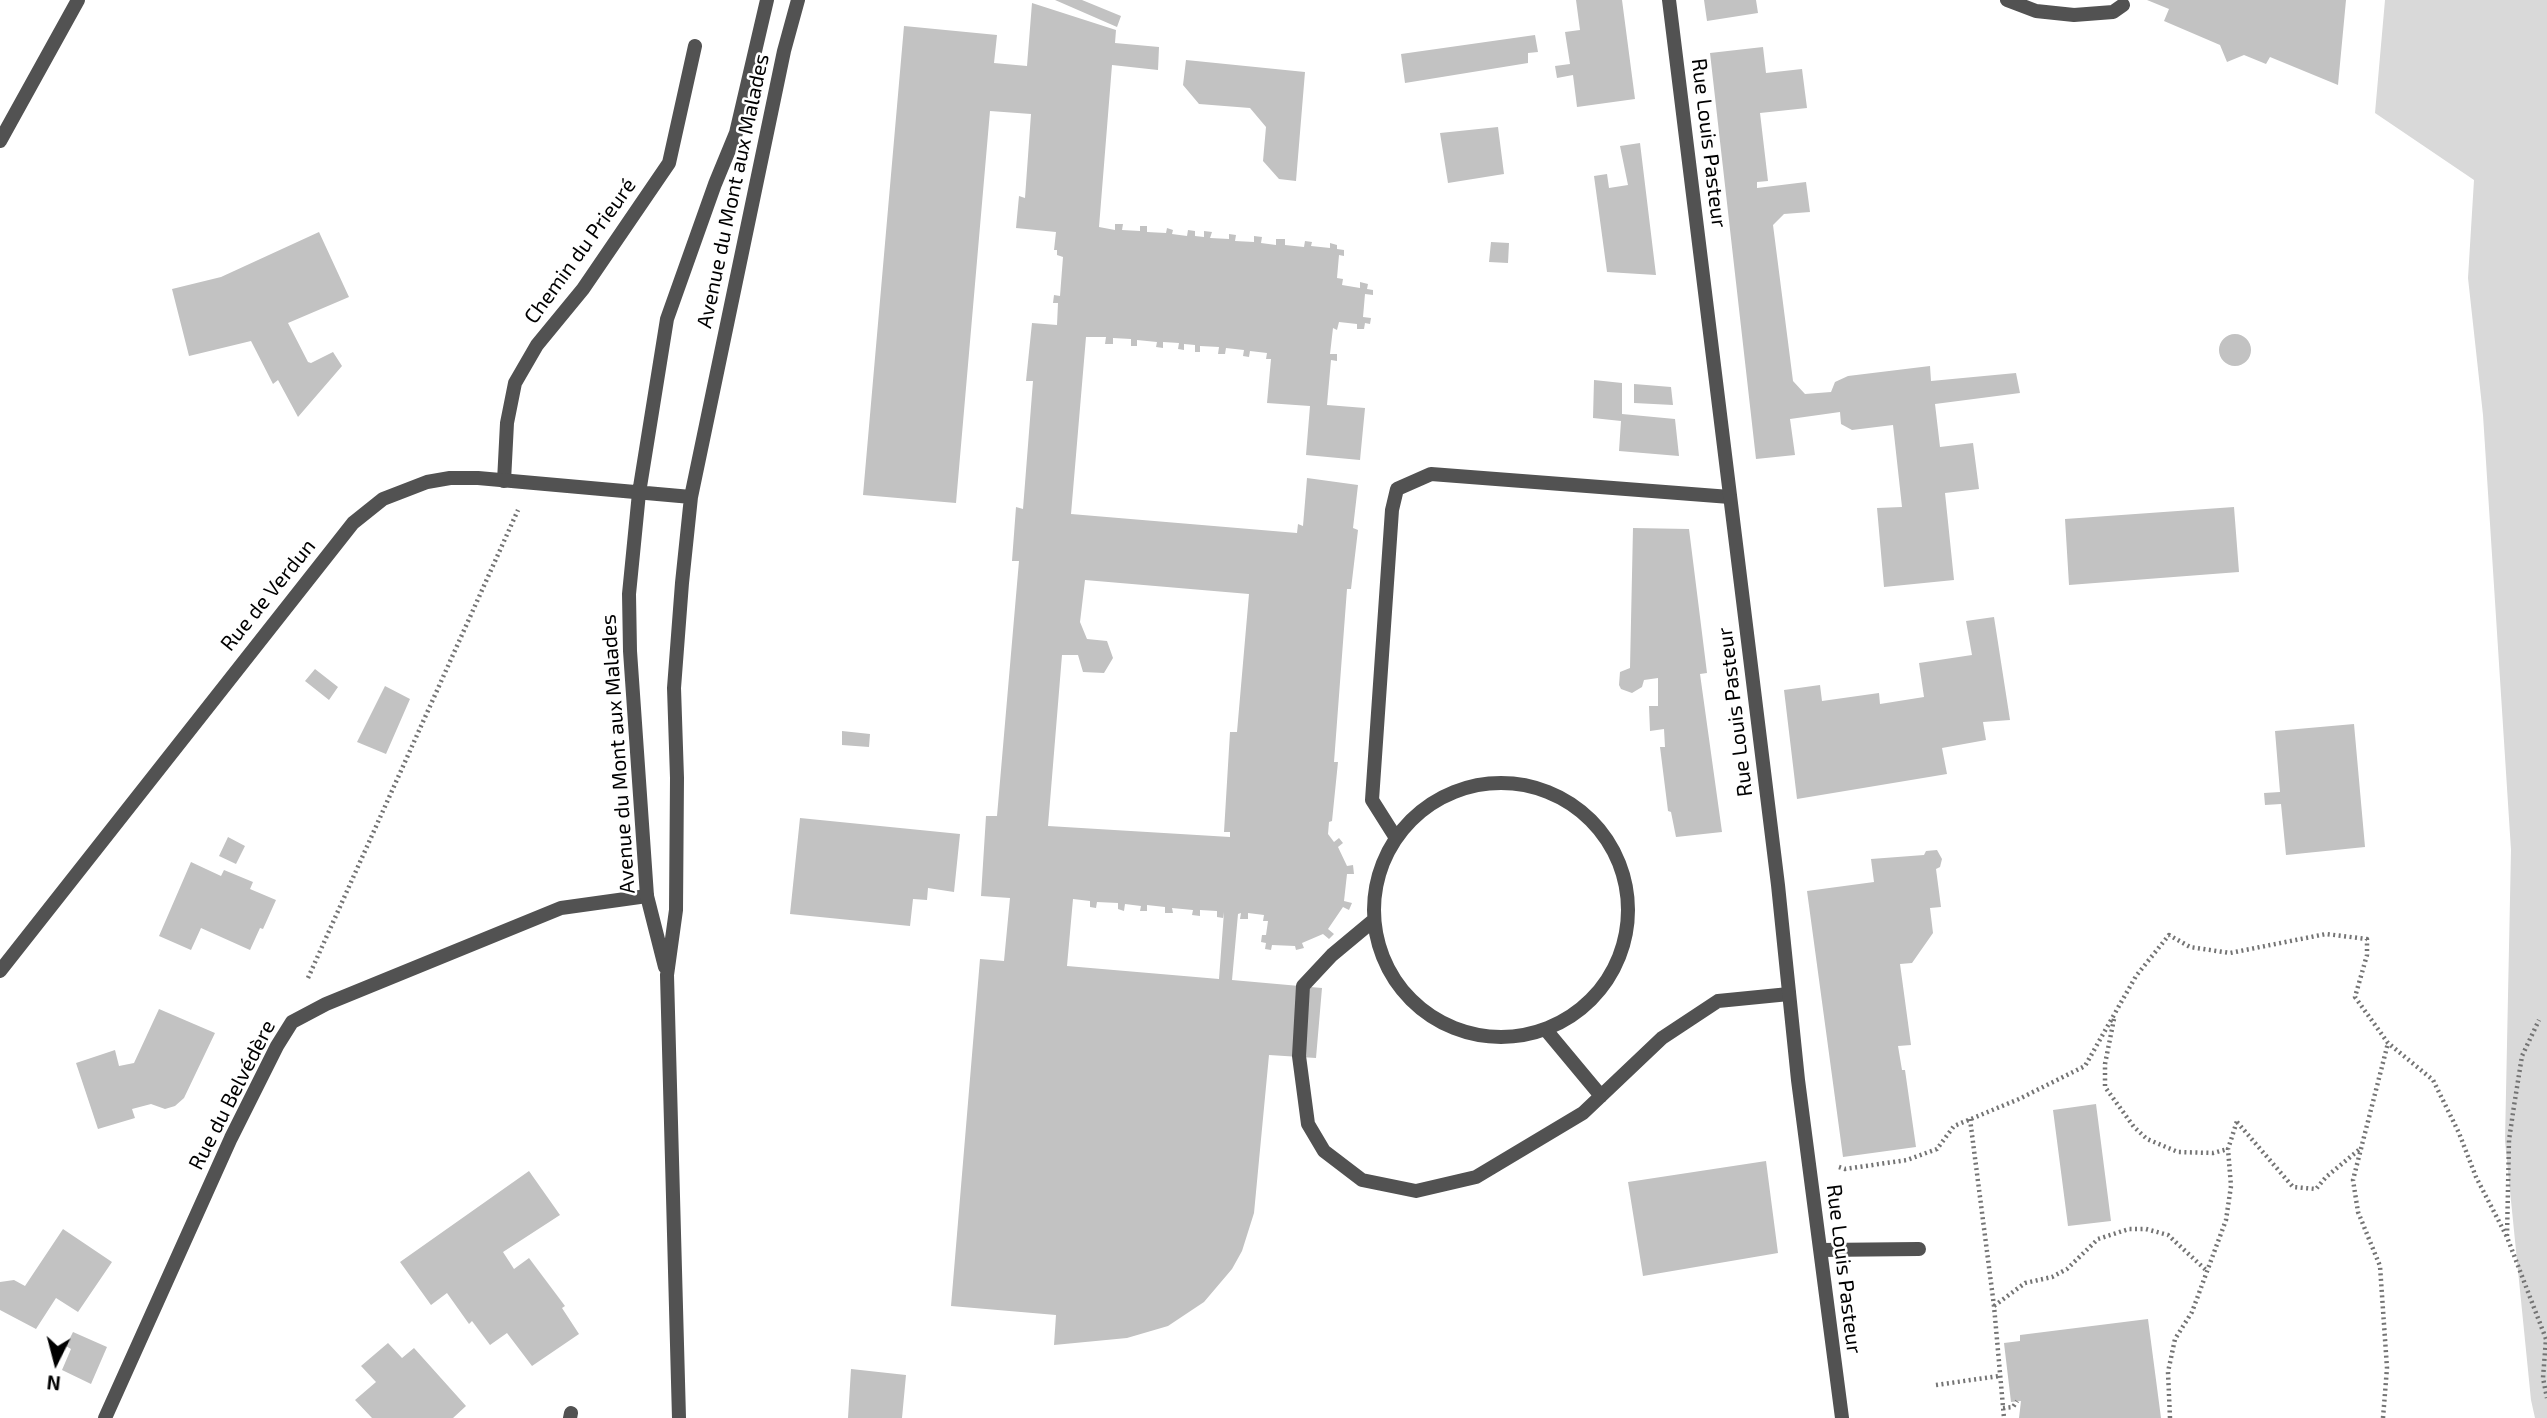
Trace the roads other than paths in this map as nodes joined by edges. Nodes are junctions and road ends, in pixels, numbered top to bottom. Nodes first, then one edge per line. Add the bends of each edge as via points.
1 (78, 0) edge
2 (766, 0) edge
3 (798, 0) edge
4 (1669, 0) edge
5 (2007, 0) edge
6 (2123, 5) dead end
7 (695, 46) dead end
8 (0, 141) edge
9 (504, 481) junction
10 (639, 493) junction
11 (691, 497) junction
12 (1730, 497) junction
13 (1396, 838) junction
14 (647, 896) junction
15 (1374, 920) junction
16 (0, 971) edge
17 (667, 975) junction
18 (1789, 994) junction
19 (1546, 1030) junction
20 (1601, 1096) junction
21 (1919, 1249) dead end
22 (1821, 1250) junction
23 (105, 1418) edge
24 (679, 1418) edge
25 (1842, 1418) edge

1 - 8 street
2 - 10 street, Avenue du Mont aux Malades via 736,133 667,319
3 - 11 street, Avenue du Mont aux Malades
4 - 12 street, Rue Louis Pasteur
5 - 6 street via 2036,11 2074,15 2113,12
7 - 9 street, Chemin du Prieuré via 669,163 583,289 537,345 515,383
9 - 10 street, Rue de Verdun
9 - 16 street, Rue de Verdun via 450,478 427,482 383,499 353,523
10 - 11 street, Rue de Verdun
10 - 14 street, Avenue du Mont aux Malades via 629,594 630,652
11 - 17 street, Avenue du Mont aux Malades via 674,688 676,910
12 - 13 street via 1431,474 1397,489 1372,800
12 - 18 street, Rue Louis Pasteur
13 - 15 street via 1377,878
13 - 19 street via 1426,807 1455,792 1508,783 1551,792 1588,816 1601,832 1614,850 1628,891 1627,934 1612,975 1584,1008
14 - 17 street, Avenue du Mont aux Malades
14 - 23 street, Rue du Belvédère via 561,908 292,1022 231,1138
15 - 19 street via 1383,959 1403,992 1433,1017 1468,1033 1507,1038
15 - 20 street via 1303,986 1299,1056 1308,1124 1324,1151 1362,1180 1416,1191 1476,1177 1583,1113
17 - 24 street, Avenue du Mont aux Malades
18 - 20 street via 1718,1000 1662,1038
18 - 22 street, Rue Louis Pasteur
19 - 20 street
21 - 22 street
22 - 25 street, Rue Louis Pasteur

